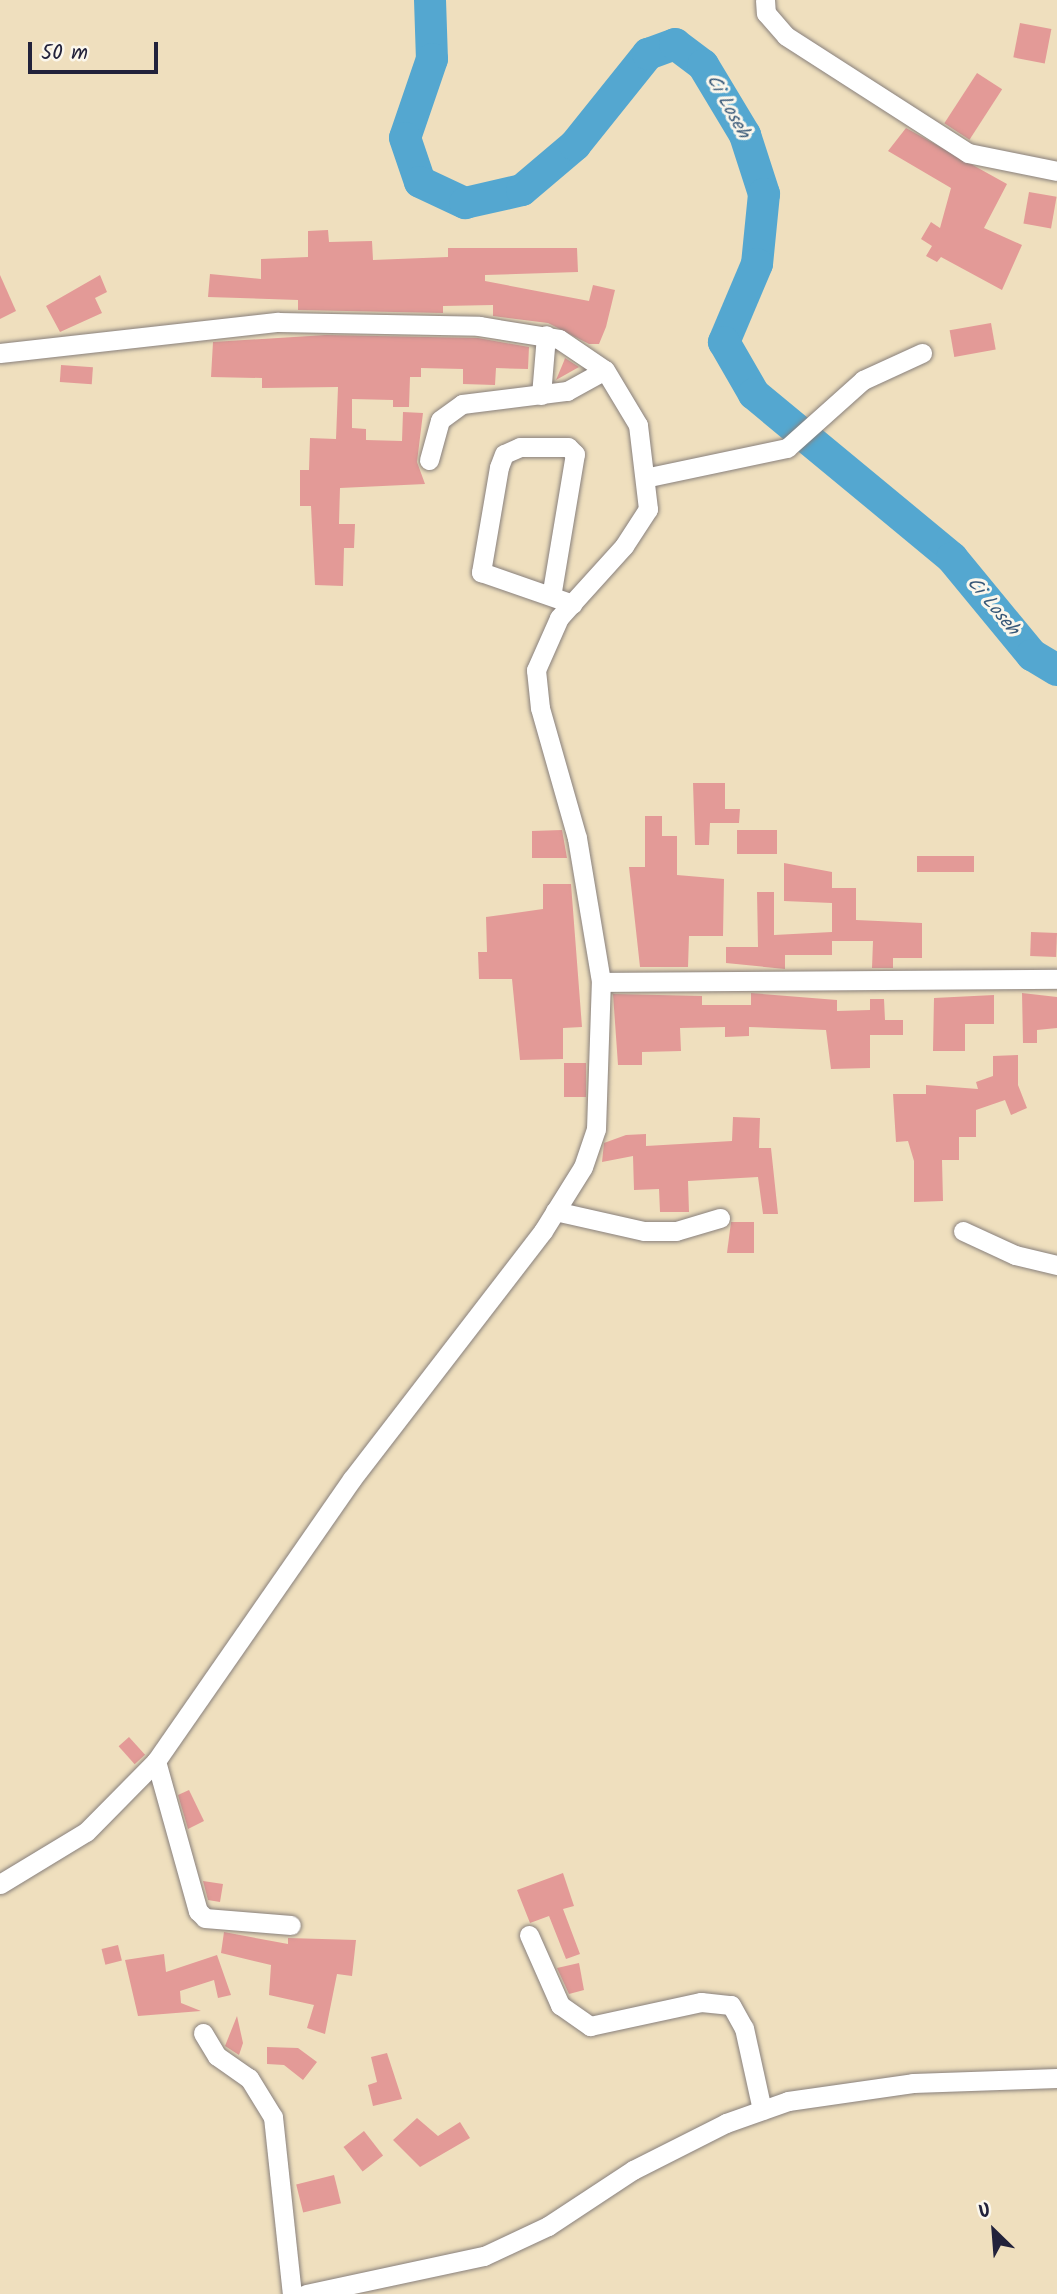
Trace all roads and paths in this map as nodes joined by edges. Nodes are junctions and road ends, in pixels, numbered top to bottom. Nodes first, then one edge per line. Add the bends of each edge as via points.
1 (765, 0) edge
2 (1057, 171) edge
3 (546, 335) junction
4 (0, 353) edge
5 (922, 353) dead end
6 (605, 370) junction
7 (541, 395) junction
8 (429, 460) dead end
9 (649, 477) junction
10 (552, 592) junction
11 (573, 604) junction
12 (1057, 979) edge
13 (601, 982) junction
14 (555, 1211) junction
15 (719, 1218) dead end
16 (963, 1231) dead end
17 (1057, 1265) edge
18 (156, 1761) junction
19 (0, 1884) edge
20 (291, 1925) dead end
21 (529, 1935) dead end
22 (204, 2033) dead end
23 (1057, 2078) edge
24 (762, 2110) junction
25 (292, 2294) edge
26 (306, 2294) edge

1 - 2 street via 766,13 786,36 968,153
3 - 4 street via 480,326 278,322
3 - 6 street
3 - 7 street
5 - 9 street via 863,380 800,439 757,457
6 - 7 street via 574,388
6 - 9 street via 638,425
7 - 8 street via 461,404 440,421
9 - 11 street via 648,509 624,547
10 - 10 street via 485,575 479,565 504,454 520,447 568,447 575,454
10 - 11 street
11 - 13 street via 559,618 537,670 540,708 578,838
12 - 13 street
13 - 14 street via 596,1129 583,1167
14 - 15 street via 643,1231 676,1231
14 - 18 street via 352,1479
16 - 17 street via 1015,1255
18 - 19 street via 86,1832
18 - 20 street via 198,1911 205,1918
21 - 24 street via 560,2005 590,2026 702,2002 731,2005 744,2028
22 - 25 street via 217,2056 249,2078 272,2117
23 - 24 street via 913,2083
24 - 26 street via 633,2170 548,2227 484,2256

